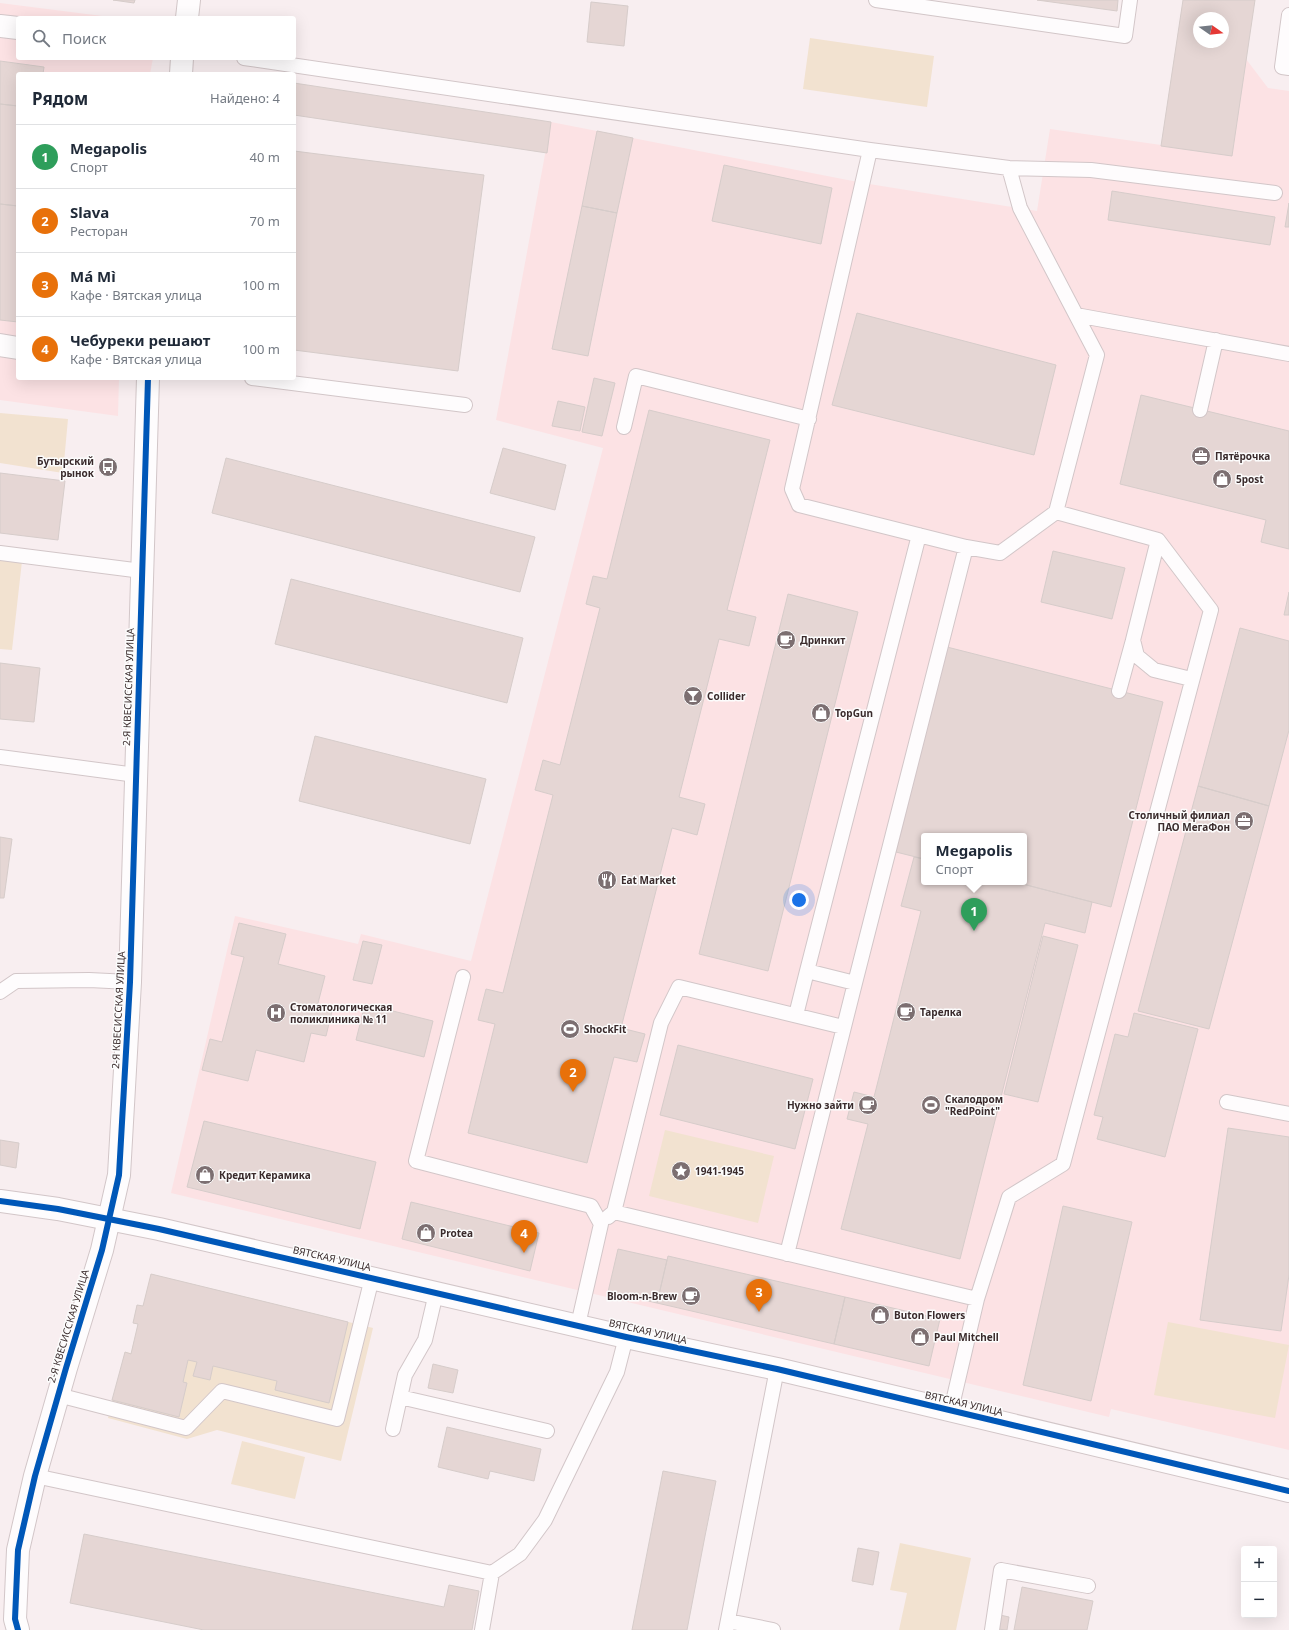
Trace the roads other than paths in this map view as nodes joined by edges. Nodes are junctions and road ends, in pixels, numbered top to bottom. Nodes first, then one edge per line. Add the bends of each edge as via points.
1 (190, 0) edge
2 (876, 0) edge
3 (1130, 0) edge
4 (1289, 15) edge
5 (187, 16) edge
6 (0, 26) edge
7 (16, 28) edge
8 (182, 60) edge
9 (258, 60) edge
10 (1289, 68) edge
11 (181, 72) edge
12 (870, 150) junction
13 (1009, 168) junction
14 (1275, 193) dead end
15 (1076, 315) junction
16 (1216, 340) junction
17 (0, 345) edge
18 (16, 348) edge
19 (1289, 354) edge
20 (148, 380) edge
21 (268, 380) edge
22 (465, 405) dead end
23 (1200, 410) dead end
24 (809, 419) junction
25 (624, 427) dead end
26 (1056, 512) junction
27 (919, 535) junction
28 (1158, 540) junction
29 (966, 547) junction
30 (0, 553) edge
31 (142, 572) junction
32 (1133, 640) junction
33 (1187, 678) dead end
34 (1119, 691) dead end
35 (0, 757) edge
36 (136, 775) junction
37 (807, 971) junction
38 (463, 977) dead end
39 (130, 982) junction
40 (854, 984) junction
41 (0, 992) edge
42 (796, 1015) junction
43 (843, 1027) junction
44 (1226, 1102) dead end
45 (1289, 1114) edge
46 (0, 1200) edge
47 (614, 1212) junction
48 (110, 1218) junction
49 (601, 1224) junction
50 (787, 1254) junction
51 (372, 1278) junction
52 (436, 1293) junction
53 (977, 1299) junction
54 (578, 1325) junction
55 (626, 1337) junction
56 (777, 1369) junction
57 (58, 1395) junction
58 (400, 1397) junction
59 (951, 1410) junction
60 (393, 1429) dead end
61 (547, 1431) dead end
62 (35, 1476) junction
63 (1289, 1491) edge
64 (18, 1550) junction
65 (492, 1573) junction
66 (1088, 1586) dead end
67 (0, 1588) edge
68 (727, 1626) edge
69 (18, 1630) edge
70 (482, 1630) edge
71 (773, 1630) edge
72 (992, 1630) edge

1 - 5 street
2 - 3 lane via 1125,36
4 - 10 lane via 1282,67
6 - 7 street
8 - 11 street
9 - 12 lane
12 - 13 lane
12 - 24 lane
13 - 14 lane via 1092,170
13 - 15 lane via 1020,208
15 - 16 lane
15 - 26 lane via 1097,355
16 - 19 lane
16 - 23 lane
17 - 18 street
20 - 31 street, 2-Я КВЕСИССКАЯ УЛИЦА
21 - 22 lane
24 - 25 lane via 636,376
24 - 27 lane via 792,489 799,505
26 - 28 lane
26 - 29 lane via 1000,553
27 - 29 lane
27 - 37 lane
28 - 32 lane
28 - 53 lane via 1211,610 1063,1164 1009,1197
29 - 40 lane
30 - 31 lane
31 - 36 street, 2-Я КВЕСИССКАЯ УЛИЦА
32 - 33 lane via 1137,656 1154,670
32 - 34 lane
35 - 36 lane
36 - 39 street, 2-Я КВЕСИССКАЯ УЛИЦА
37 - 40 lane
37 - 42 lane
38 - 49 lane via 416,1161 591,1206
39 - 41 lane via 16,981
39 - 48 street, 2-Я КВЕСИССКАЯ УЛИЦА via 119,1174
40 - 43 lane
42 - 43 lane
42 - 47 lane via 679,987 661,1023
43 - 50 lane
44 - 45 lane
46 - 48 street, ВЯТСКАЯ УЛИЦА
47 - 49 lane
47 - 50 lane
48 - 51 street, ВЯТСКАЯ УЛИЦА
48 - 57 street, 2-Я КВЕСИССКАЯ УЛИЦА
49 - 54 lane
50 - 53 lane
51 - 52 street, ВЯТСКАЯ УЛИЦА
51 - 57 lane via 337,1419 222,1391 186,1428
52 - 54 street, ВЯТСКАЯ УЛИЦА
52 - 58 lane via 425,1340 405,1375
53 - 59 lane
54 - 55 street, ВЯТСКАЯ УЛИЦА
55 - 56 street, ВЯТСКАЯ УЛИЦА
55 - 65 lane via 617,1372 545,1520 520,1554
56 - 59 street, ВЯТСКАЯ УЛИЦА
56 - 68 lane
57 - 62 street, 2-Я КВЕСИССКАЯ УЛИЦА
58 - 60 lane
58 - 61 lane
59 - 63 street, ВЯТСКАЯ УЛИЦА
62 - 64 street, 2-Я КВЕСИССКАЯ УЛИЦА
62 - 65 lane
64 - 67 street, 2-Я КВЕСИССКАЯ УЛИЦА
64 - 69 street, 2-Я КВЕСИССКАЯ УЛИЦА via 15,1611
65 - 70 lane
66 - 72 lane via 1001,1570
68 - 71 lane

